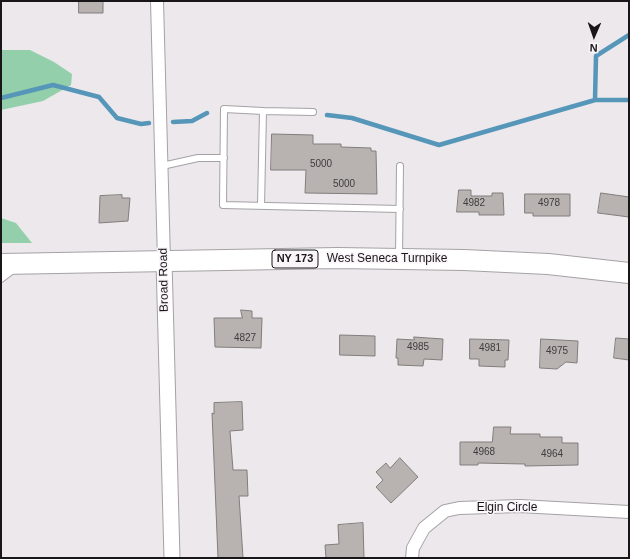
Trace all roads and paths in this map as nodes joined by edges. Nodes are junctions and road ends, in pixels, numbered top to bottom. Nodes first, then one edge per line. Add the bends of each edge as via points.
1 (158, 1) edge
2 (263, 111) junction
3 (313, 112) dead end
4 (224, 158) junction
5 (162, 166) junction
6 (400, 166) dead end
7 (261, 206) junction
8 (400, 209) junction
9 (399, 259) junction
10 (164, 261) junction
11 (10, 264) edge
12 (629, 272) edge
13 (1, 279) edge
14 (629, 512) edge
15 (172, 558) edge
16 (412, 558) edge

1 - 5 street, Broad Road
2 - 3 lane
2 - 4 lane via 224,110
2 - 7 lane
4 - 5 lane via 198,158
4 - 7 lane via 223,205
5 - 10 street, Broad Road
6 - 8 lane
7 - 8 lane
8 - 9 lane
9 - 10 main road, West Seneca Turnpike / NY 173
9 - 12 main road, West Seneca Turnpike / NY 173 via 520,263
10 - 11 main road, West Seneca Turnpike / NY 173
10 - 15 street, Broad Road
11 - 13 lane
14 - 16 street, Elgin Circle via 520,506 458,508 446,511 424,528 413,548

